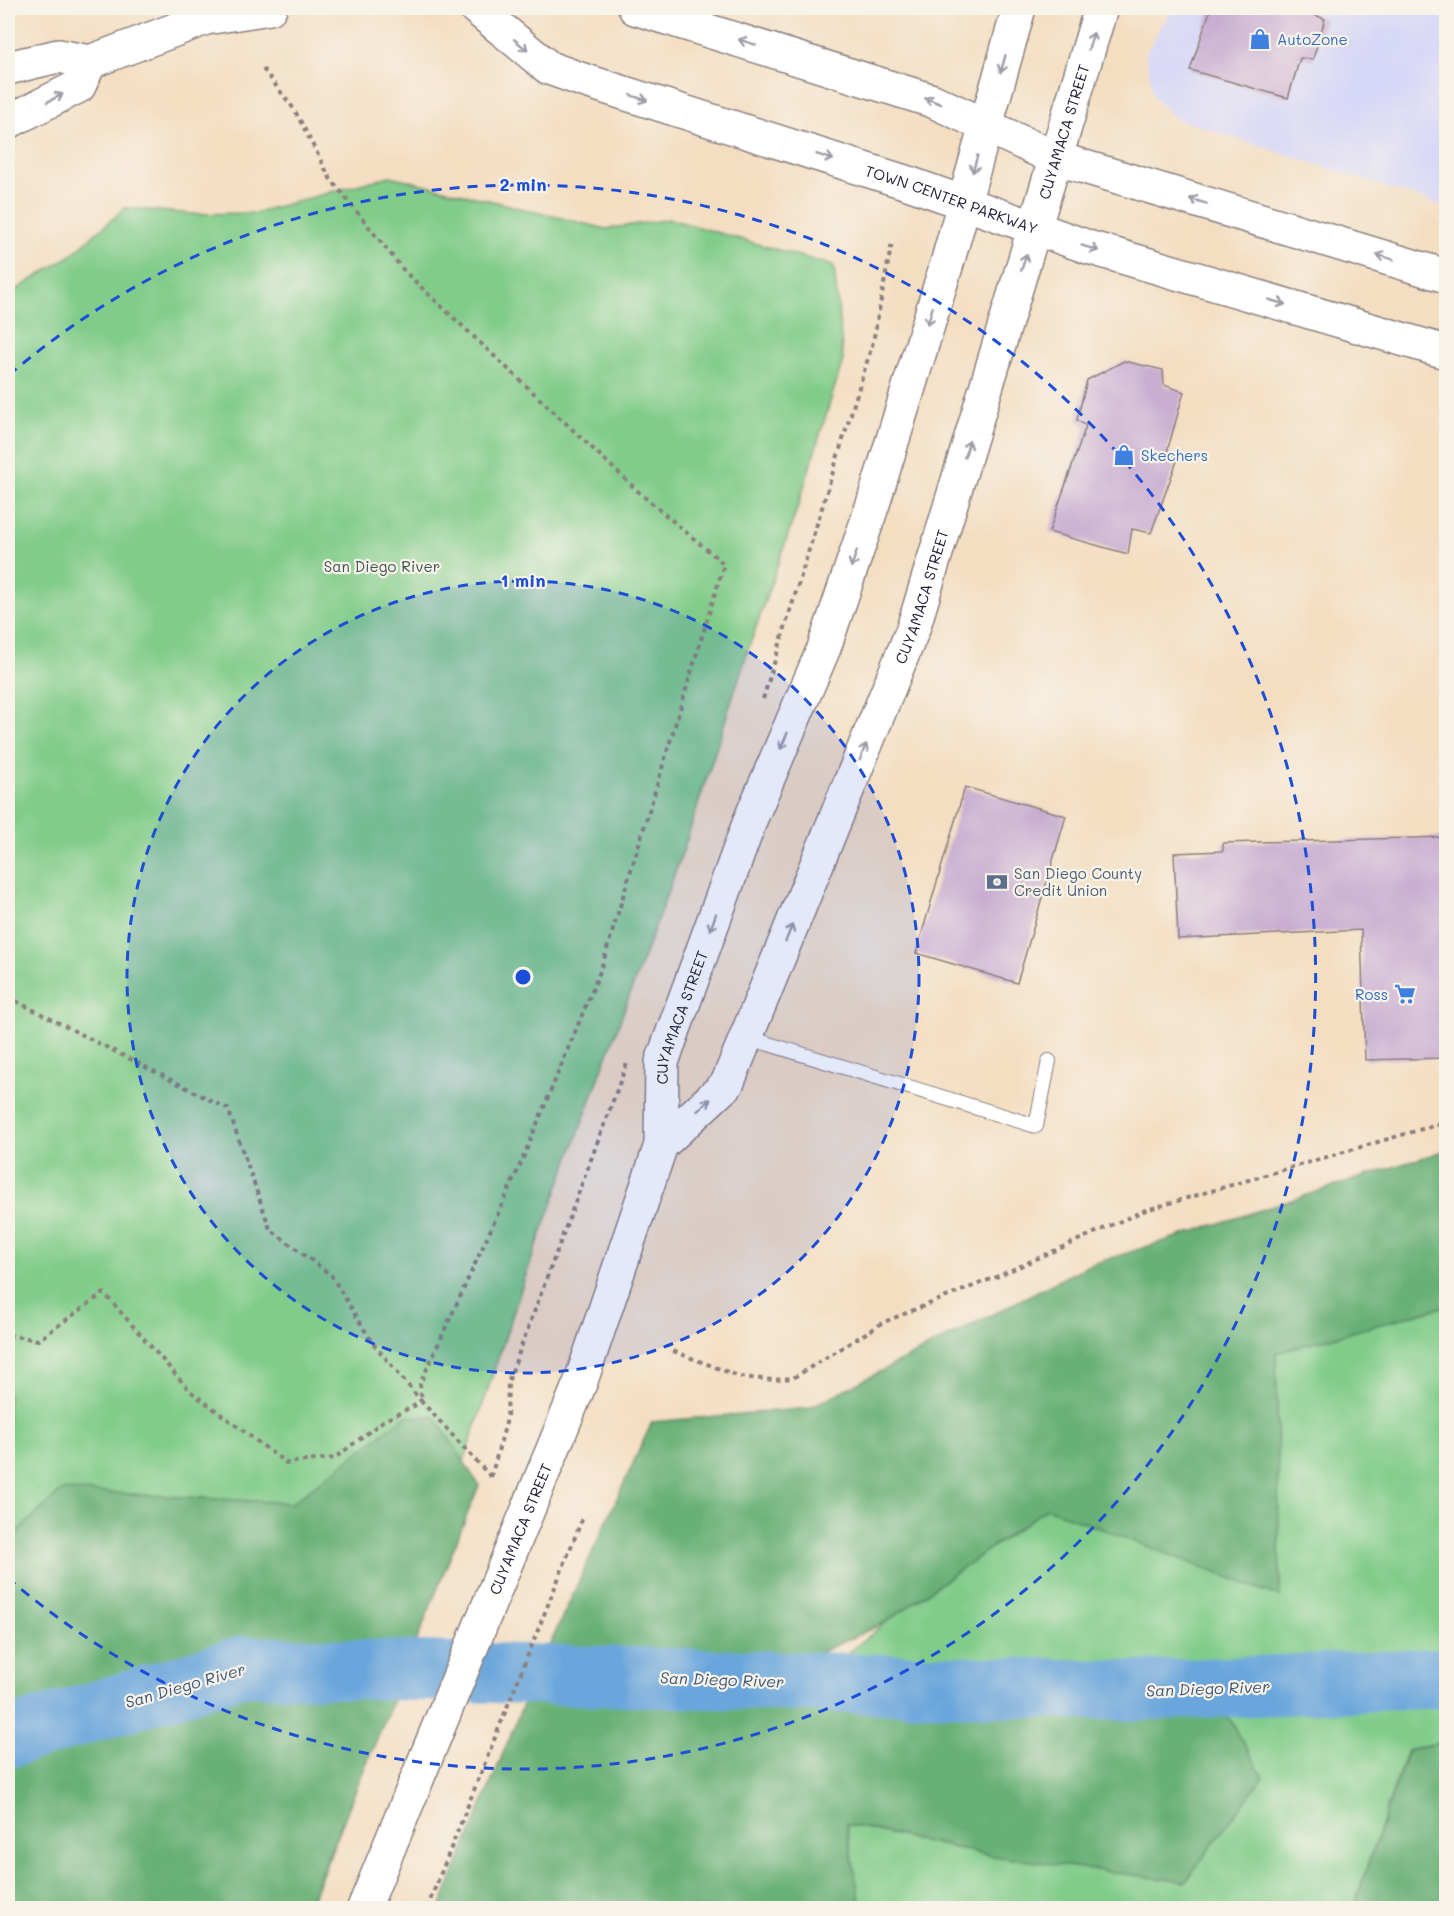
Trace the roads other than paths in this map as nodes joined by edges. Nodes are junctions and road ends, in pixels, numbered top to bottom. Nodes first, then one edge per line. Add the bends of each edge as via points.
1 (270, 8) edge
2 (476, 8) edge
3 (635, 8) edge
4 (1019, 8) edge
5 (1101, 8) edge
6 (90, 62) junction
7 (8, 68) edge
8 (8, 122) edge
9 (987, 123) junction
10 (1055, 158) junction
11 (963, 204) junction
12 (1034, 230) junction
13 (1446, 276) edge
14 (1446, 352) edge
15 (746, 1037) junction
16 (1049, 1061) dead end
17 (661, 1145) junction
18 (364, 1908) edge

1 - 6 main road via 206,18
2 -> 11 main road, TOWN CENTER PARKWAY via 549,68
9 -> 3 main road via 933,101
4 -> 9 main road, CUYAMACA STREET
10 -> 5 main road, CUYAMACA STREET
6 - 7 main road via 58,56
8 -> 6 main road via 79,86
9 - 10 main road
9 -> 11 main road, CUYAMACA STREET
10 - 12 main road, CUYAMACA STREET
13 -> 10 main road
11 - 12 main road, TOWN CENTER PARKWAY
11 -> 17 main road, CUYAMACA STREET via 873,504 824,648 751,818 662,1062
12 -> 14 main road, TOWN CENTER PARKWAY
15 -> 12 main road, CUYAMACA STREET via 913,629
15 - 16 lane via 1036,1126
17 -> 15 main road, CUYAMACA STREET via 727,1084
17 - 18 main road, CUYAMACA STREET via 581,1381

